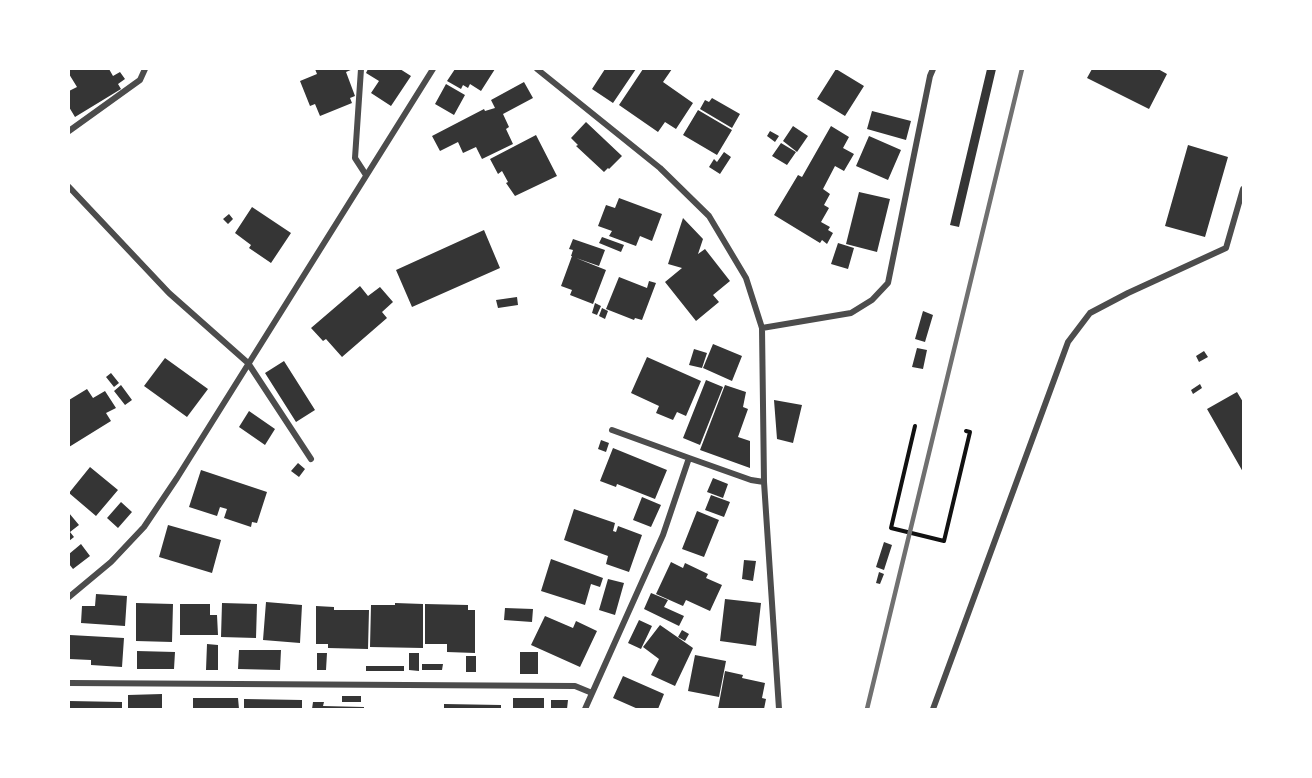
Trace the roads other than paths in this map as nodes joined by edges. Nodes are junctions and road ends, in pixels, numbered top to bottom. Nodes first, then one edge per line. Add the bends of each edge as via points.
1 (145, 69) edge
2 (361, 69) edge
3 (433, 69) edge
4 (537, 69) edge
5 (933, 69) edge
6 (69, 131) edge
7 (366, 175) junction
8 (69, 187) edge
9 (1243, 189) edge
10 (762, 328) junction
11 (248, 363) junction
12 (612, 430) dead end
13 (689, 458) junction
14 (311, 459) dead end
15 (764, 482) junction
16 (69, 597) edge
17 (69, 683) edge
18 (592, 693) junction
19 (585, 709) edge
20 (779, 709) edge
21 (933, 709) edge

1 - 6 street via 140,80
2 - 7 street via 355,158
3 - 7 street
4 - 10 street via 660,168 709,216 746,278
5 - 10 street via 888,283 872,300 851,313
7 - 11 street
8 - 11 street via 169,293
9 - 21 street via 1226,248 1090,313 1068,342
10 - 15 street
11 - 14 street
11 - 16 street via 144,527 111,562
12 - 13 street
13 - 15 street
13 - 18 street via 663,535
15 - 20 street
17 - 18 street via 575,686
18 - 19 street

